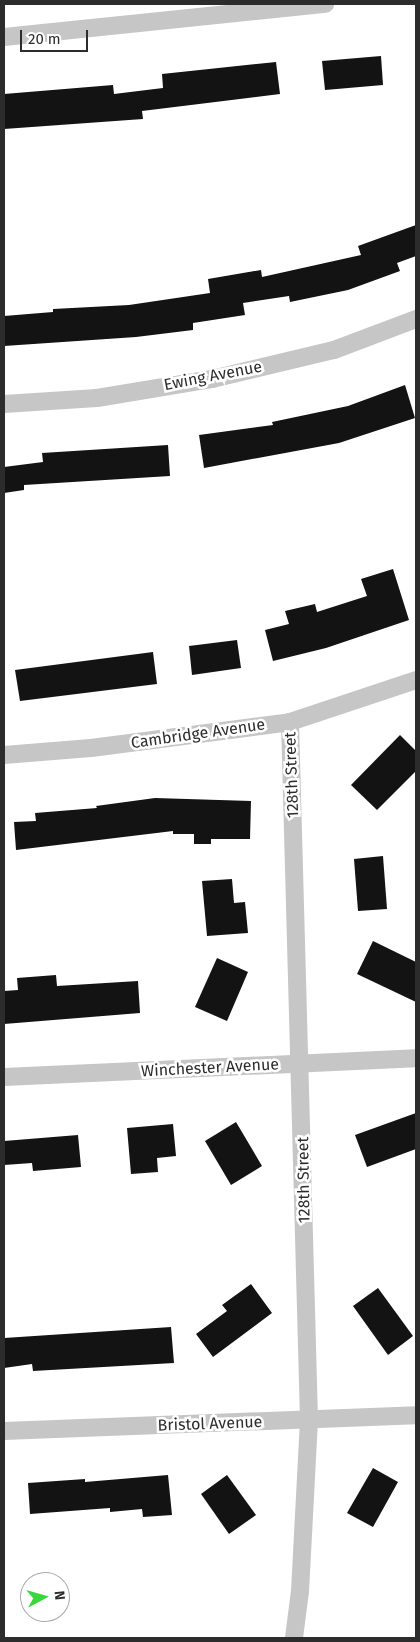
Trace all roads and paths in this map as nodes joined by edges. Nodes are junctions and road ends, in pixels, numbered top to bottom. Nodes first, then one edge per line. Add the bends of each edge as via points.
1 (325, 4) edge
2 (4, 36) edge
3 (416, 318) edge
4 (4, 404) edge
5 (416, 680) edge
6 (290, 722) junction
7 (4, 755) edge
8 (416, 1058) edge
9 (301, 1064) junction
10 (4, 1077) edge
11 (416, 1415) edge
12 (309, 1420) junction
13 (4, 1431) edge
14 (294, 1638) edge

1 - 2 street
3 - 4 street, Ewing Avenue via 334,350 212,379 96,398
5 - 6 street, Cambridge Avenue
6 - 7 street, Cambridge Avenue via 91,748
6 - 9 street, 128th Street
8 - 9 street, Winchester Avenue
9 - 10 street, Winchester Avenue
9 - 12 street, 128th Street
11 - 12 street, Bristol Avenue
12 - 13 street, Bristol Avenue
12 - 14 street, 128th Street via 300,1591

